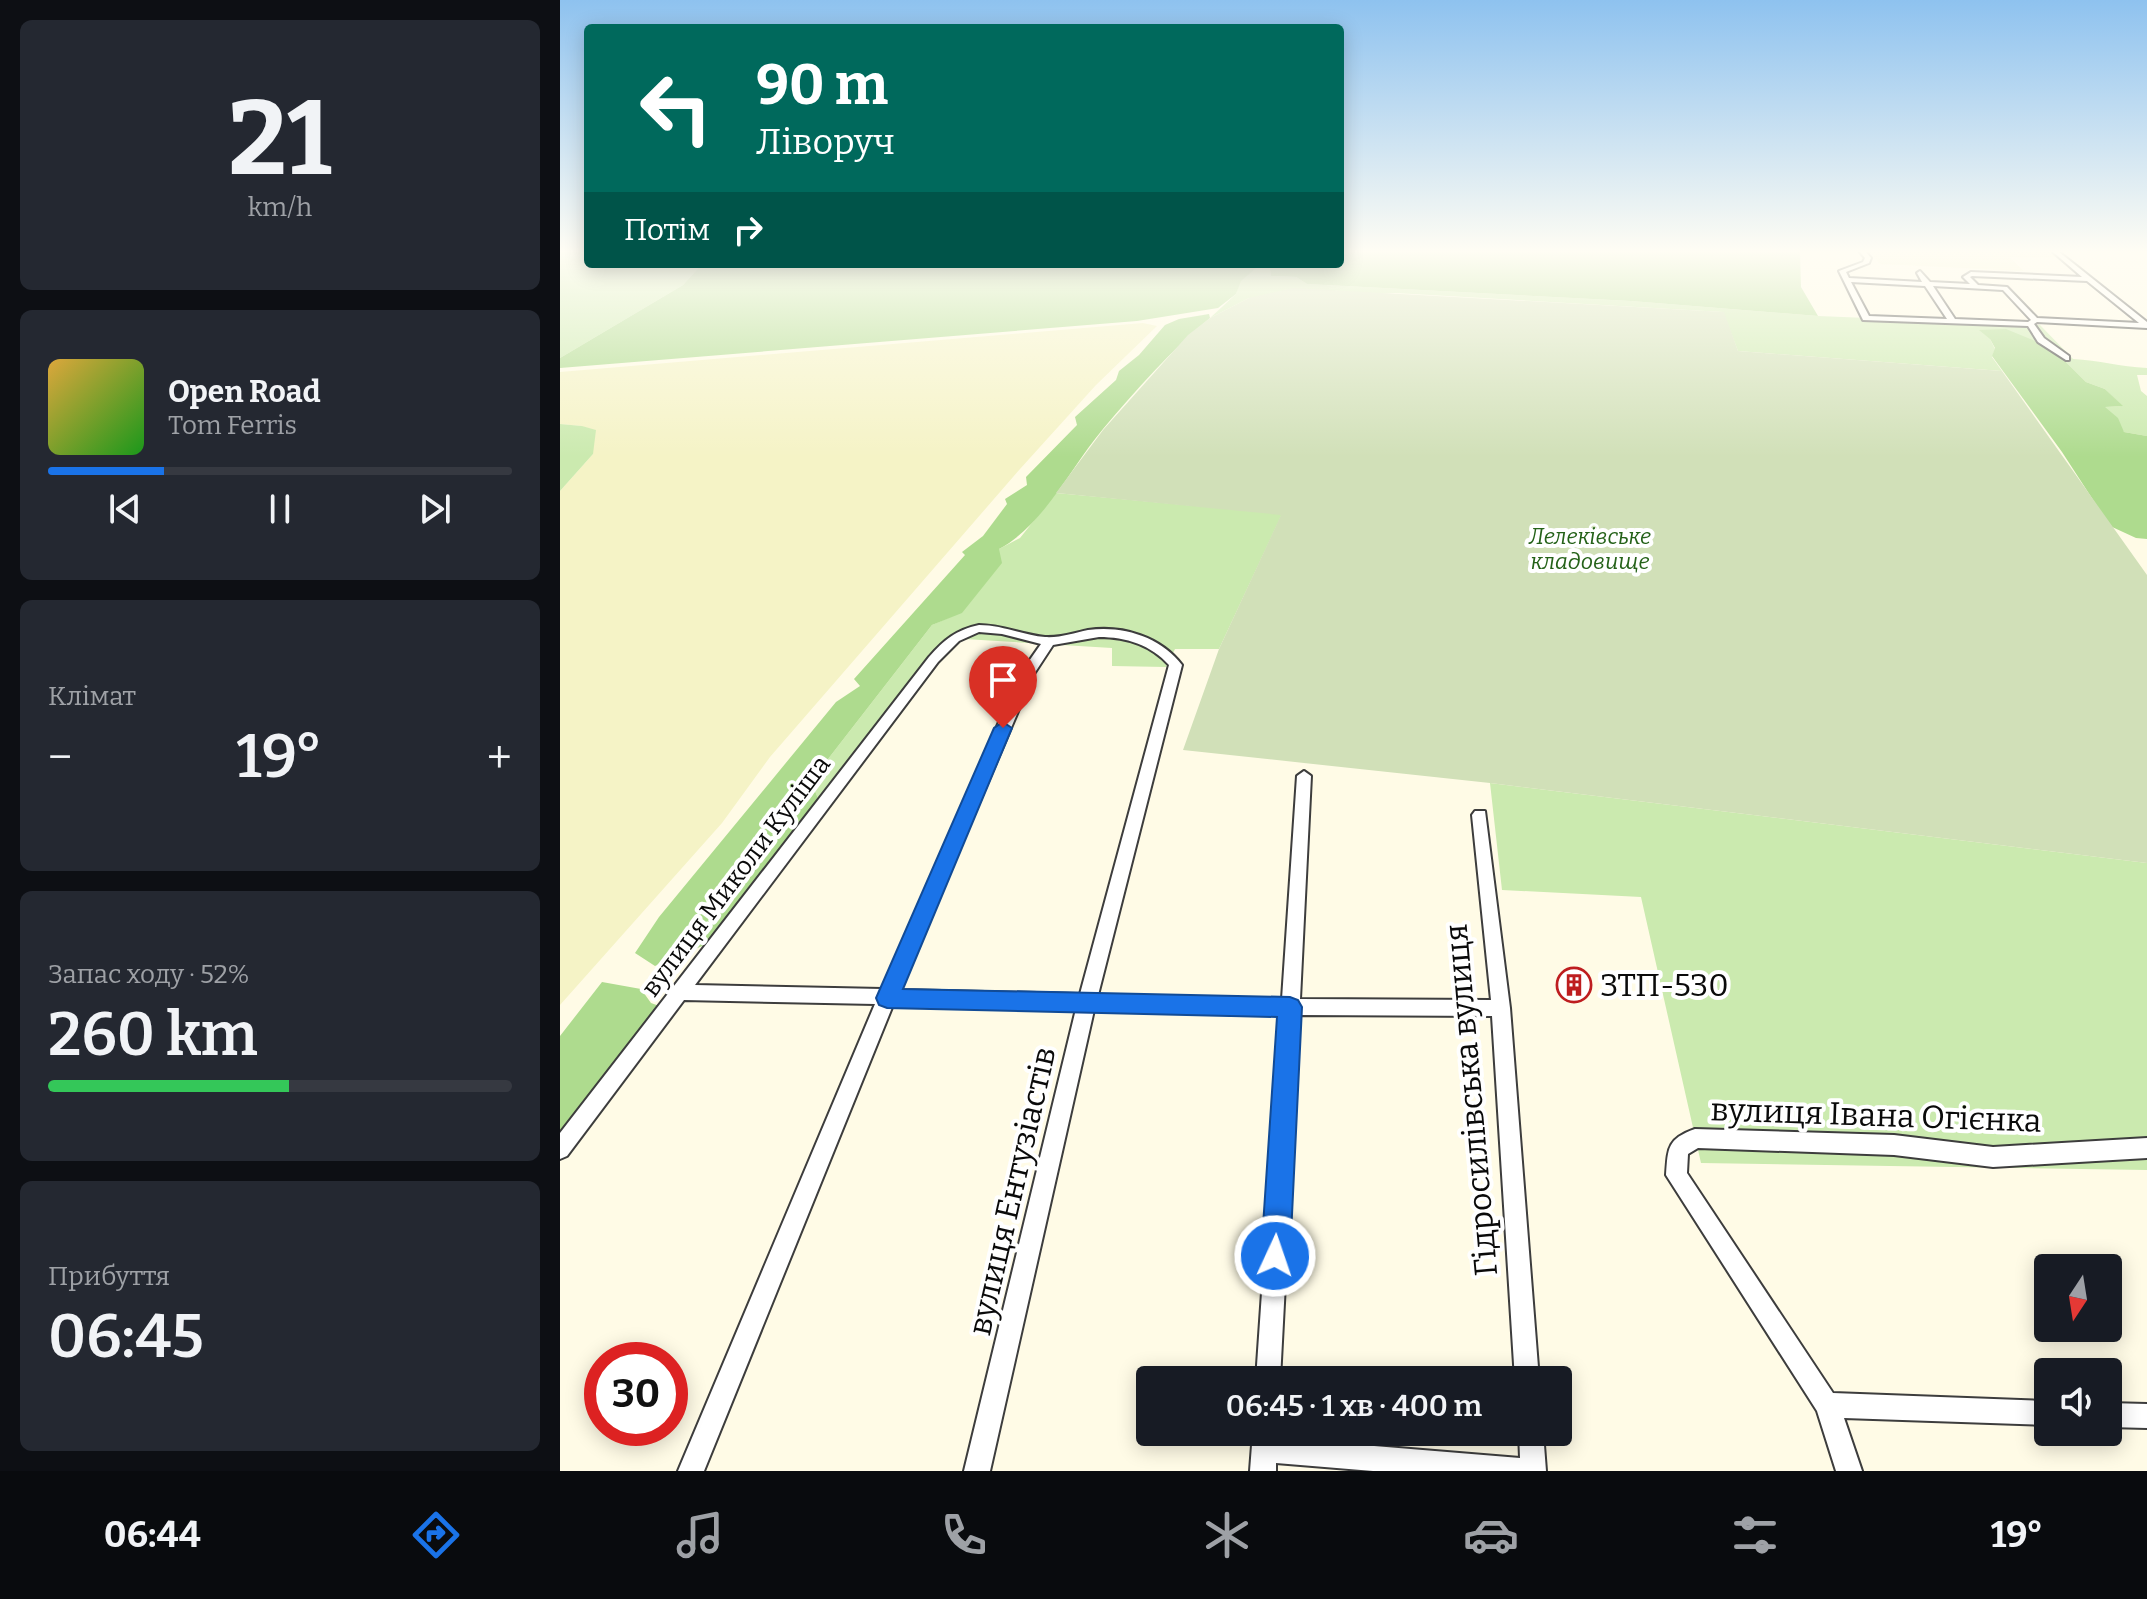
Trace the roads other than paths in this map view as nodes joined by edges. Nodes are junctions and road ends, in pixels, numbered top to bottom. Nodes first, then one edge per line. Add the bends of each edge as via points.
1 (1924, 321) edge
2 (1953, 322) joint
3 (2033, 322) junction
4 (2147, 326) edge
5 (2066, 358) dead end
6 (1049, 641) junction
7 (1304, 776) dead end
8 (1480, 815) dead end
9 (681, 992) junction
10 (887, 998) junction
11 (1087, 1001) junction
12 (1290, 1007) junction
13 (1501, 1008) junction
14 (2147, 1148) edge
15 (560, 1149) edge
16 (1269, 1366) edge
17 (1526, 1366) edge
18 (1827, 1405) junction
19 (2034, 1412) edge
20 (2122, 1415) edge
21 (2147, 1416) edge
22 (1532, 1446) edge
23 (1264, 1451) edge
24 (691, 1471) edge
25 (977, 1471) edge
26 (1520, 1471) edge
27 (1533, 1471) edge
28 (1849, 1471) edge

1 - 2 street
2 - 3 street
3 - 4 street
3 - 5 street via 2041,340
6 - 9 street, вулиця Миколи Куліша via 980,628 955,637
6 - 10 street via 1027,674
6 - 11 street, вулиця Ентузіастів via 1100,632 1145,640 1176,665
7 - 12 street
8 - 13 street, Гідросилівська вулиця
9 - 10 street
9 - 15 street, вулиця Миколи Куліша
10 - 11 street
10 - 24 street
11 - 12 street
11 - 25 street, вулиця Ентузіастів
12 - 13 street
12 - 16 street
13 - 17 street, Гідросилівська вулиця
14 - 18 street, вулиця Івана Огієнка via 1993,1157 1894,1145 1695,1138 1678,1149 1676,1175
18 - 19 street
18 - 28 street
20 - 21 street
22 - 27 street
23 - 26 street

